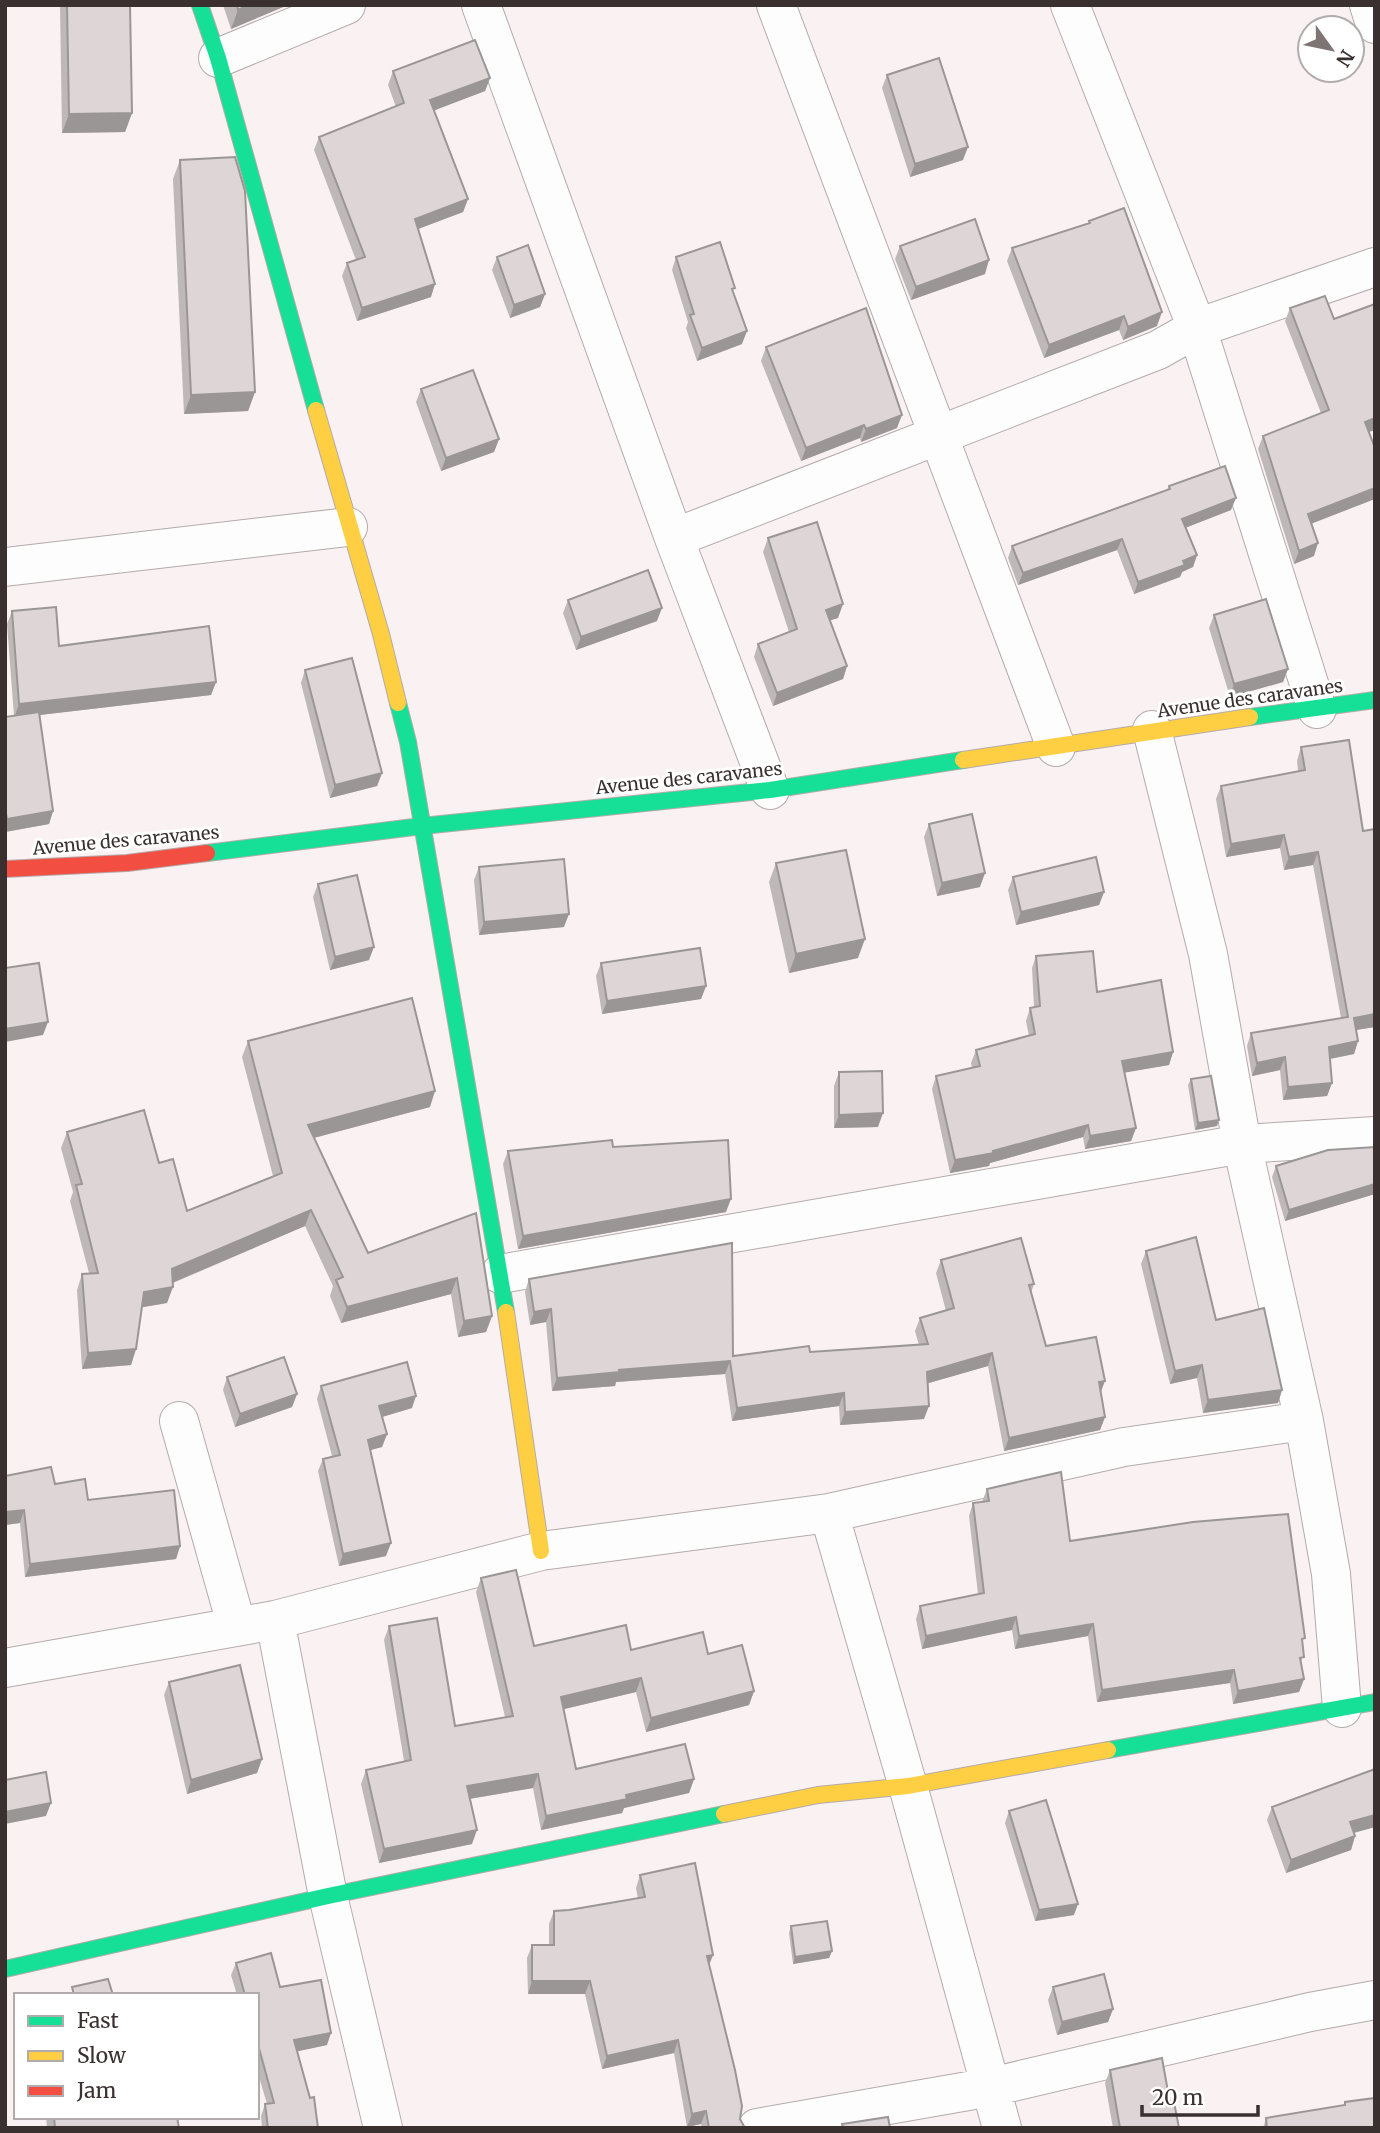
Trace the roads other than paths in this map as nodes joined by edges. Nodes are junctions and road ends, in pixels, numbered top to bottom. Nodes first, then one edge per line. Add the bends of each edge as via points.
1 (200, 5) edge
2 (346, 5) edge
3 (481, 5) edge
4 (776, 5) edge
5 (1070, 5) edge
6 (1369, 5) edge
7 (1375, 24) edge
8 (218, 58) junction
9 (1375, 267) edge
10 (1197, 328) junction
11 (937, 434) junction
12 (348, 527) junction
13 (674, 538) junction
14 (5, 567) edge
15 (1375, 701) edge
16 (1317, 709) junction
17 (1152, 730) junction
18 (1056, 747) junction
19 (770, 790) junction
20 (422, 826) junction
21 (5, 869) edge
22 (1375, 1136) edge
23 (1242, 1144) junction
24 (500, 1274) junction
25 (179, 1421) dead end
26 (1304, 1421) junction
27 (829, 1513) junction
28 (541, 1551) junction
29 (275, 1620) junction
30 (237, 1627) junction
31 (5, 1668) edge
32 (1358, 1705) edge
33 (908, 1786) junction
34 (328, 1896) junction
35 (5, 1969) edge
36 (1375, 2000) edge
37 (991, 2087) junction
38 (383, 2128) edge
39 (757, 2128) edge
40 (1002, 2128) edge

1 - 8 street
2 - 8 street
3 - 13 street
4 - 11 street
5 - 10 street
6 - 7 street
8 - 12 street
9 - 10 street
10 - 11 street via 1158,349
10 - 16 street
11 - 13 street
11 - 18 street
12 - 14 street
12 - 20 street via 408,742
13 - 19 street
15 - 16 street, Avenue des caravanes
16 - 17 street, Avenue des caravanes
17 - 18 street, Avenue des caravanes
17 - 23 street via 1208,954
18 - 19 street, Avenue des caravanes
19 - 20 street, Avenue des caravanes
20 - 21 street, Avenue des caravanes via 127,863
20 - 24 street
22 - 23 street
23 - 24 street
23 - 26 street
24 - 28 street
25 - 30 street
26 - 27 street via 1124,1447
26 - 32 street
27 - 28 street
27 - 33 street
28 - 29 street
29 - 30 street
29 - 34 street
30 - 31 street
32 - 33 street
33 - 34 street via 818,1795
33 - 37 street
34 - 35 street
34 - 38 street
36 - 37 street
37 - 39 street
37 - 40 street

